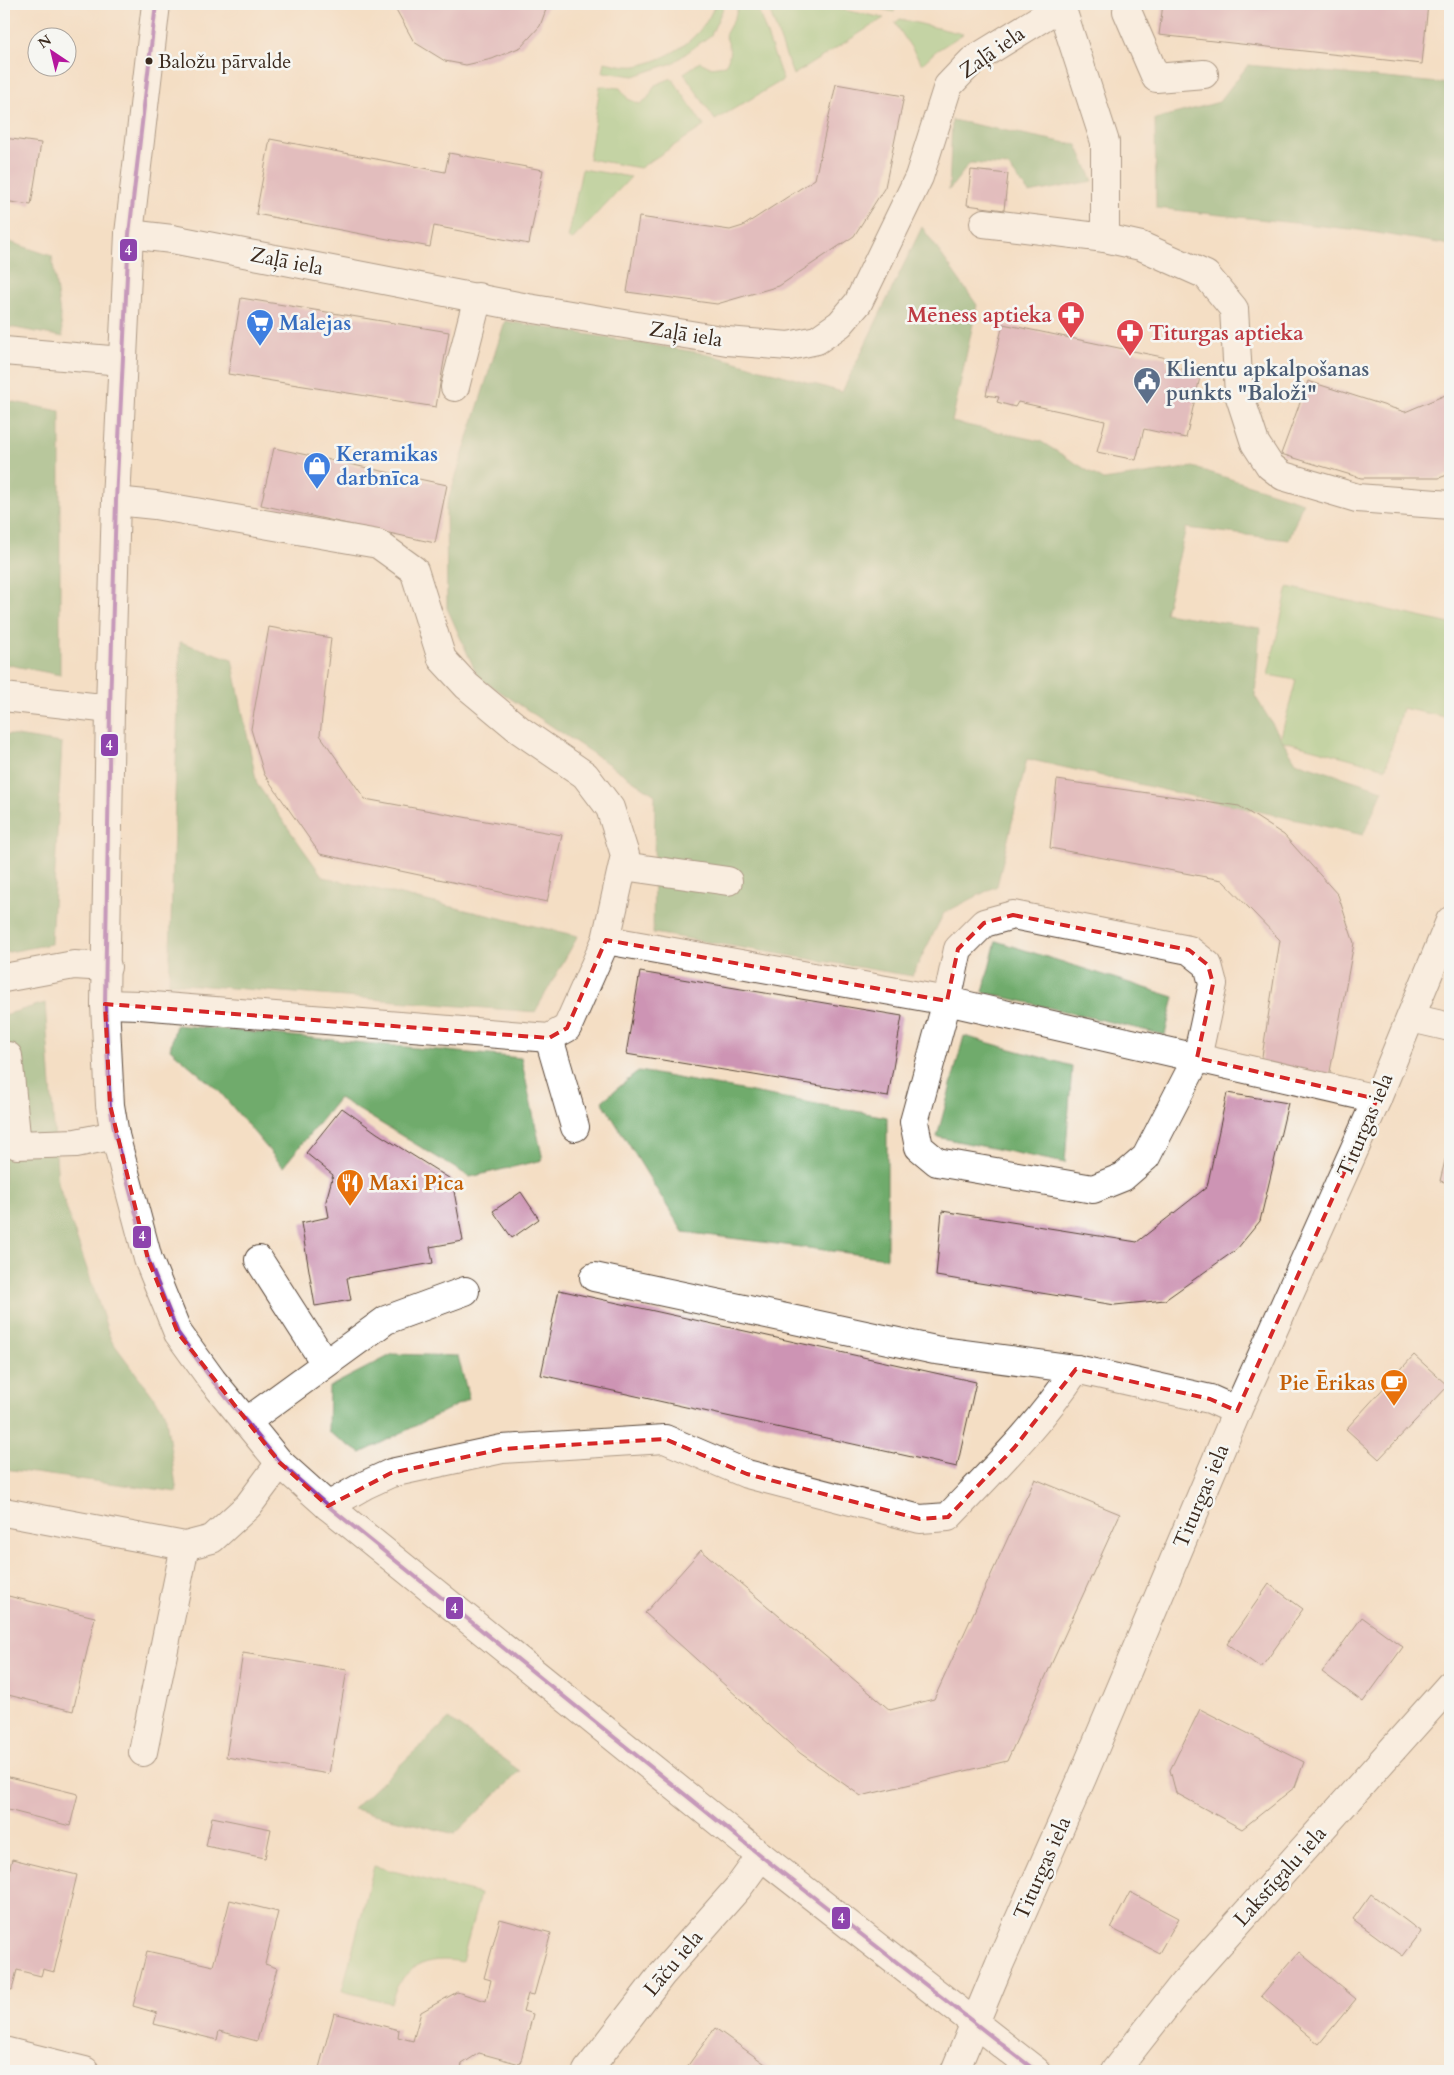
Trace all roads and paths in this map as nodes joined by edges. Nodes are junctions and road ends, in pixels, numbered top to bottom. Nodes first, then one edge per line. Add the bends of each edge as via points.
1 (156, 4) edge
2 (1128, 4) edge
3 (1061, 5) edge
4 (1204, 74) dead end
5 (984, 223) dead end
6 (130, 234) junction
7 (1105, 238) junction
8 (478, 297) junction
9 (4, 351) edge
10 (122, 361) junction
11 (455, 387) dead end
12 (116, 501) junction
13 (1450, 505) edge
14 (4, 697) edge
15 (110, 710) junction
16 (623, 866) junction
17 (728, 881) dead end
18 (1450, 921) edge
19 (606, 940) junction
20 (107, 967) junction
21 (4, 978) edge
22 (947, 1001) junction
23 (106, 1004) junction
24 (1412, 1018) junction
25 (1450, 1028) edge
26 (549, 1038) junction
27 (8, 1056) dead end
28 (1197, 1058) junction
29 (1377, 1099) junction
30 (575, 1127) dead end
31 (115, 1134) junction
32 (260, 1260) dead end
33 (594, 1278) dead end
34 (465, 1291) dead end
35 (325, 1363) junction
36 (1076, 1369) junction
37 (1237, 1411) junction
38 (246, 1422) junction
39 (280, 1464) junction
40 (328, 1506) junction
41 (4, 1512) edge
42 (185, 1546) junction
43 (1450, 1685) edge
44 (143, 1752) dead end
45 (761, 1856) junction
46 (974, 2022) junction
47 (4, 2051) edge
48 (84, 2071) edge
49 (587, 2071) edge
50 (954, 2071) edge
51 (1036, 2071) edge
52 (1115, 2071) edge

1 - 6 street
2 - 4 street via 1127,11 1156,78
3 - 7 street via 1105,142
3 - 8 street, Zaļā iela via 972,61 948,86 919,177 858,303 840,324 817,340 789,346 727,341
5 - 7 street
6 - 8 street, Zaļā iela via 172,238
6 - 10 street
7 - 13 street via 1141,246 1206,274 1234,309 1239,394 1255,443 1270,466 1283,476 1356,498
8 - 11 street
9 - 10 street
10 - 12 street
12 - 15 street
12 - 16 street via 155,504 378,544 414,570 442,659 467,686 521,731 585,774 610,808 625,855
14 - 15 street
15 - 20 street
16 - 17 street
16 - 19 street
18 - 24 street, Titurgas iela
19 - 22 street
19 - 26 street via 567,1028
20 - 21 street via 74,965
20 - 23 street
22 - 28 street
22 - 28 street via 958,949 984,923 1012,914 1189,950 1208,965 1213,984
22 - 28 street via 914,1122 919,1147 937,1162 1093,1189 1122,1177 1146,1157
23 - 26 street
23 - 31 street via 110,1104
24 - 25 street
24 - 29 street, Titurgas iela
26 - 30 street
27 - 31 street via 17,1145 76,1143
28 - 29 street
29 - 37 street, Titurgas iela
31 - 38 street via 148,1260 178,1333
32 - 35 street
33 - 36 street via 935,1350
34 - 35 street via 386,1320
35 - 38 street
36 - 37 street via 1210,1399
36 - 40 street via 1014,1448 948,1517 920,1519 747,1474 665,1439 502,1449 391,1473
37 - 46 street, Titurgas iela via 1082,1778
38 - 39 street
39 - 40 street
39 - 42 street via 248,1506 212,1539
40 - 45 street
41 - 42 street
42 - 44 street
43 - 52 street, Lakstīgalu iela via 1184,1983
45 - 46 street
45 - 49 street, Lāču iela via 738,1888 662,1974
46 - 50 street, Titurgas iela
46 - 51 street
47 - 48 street

